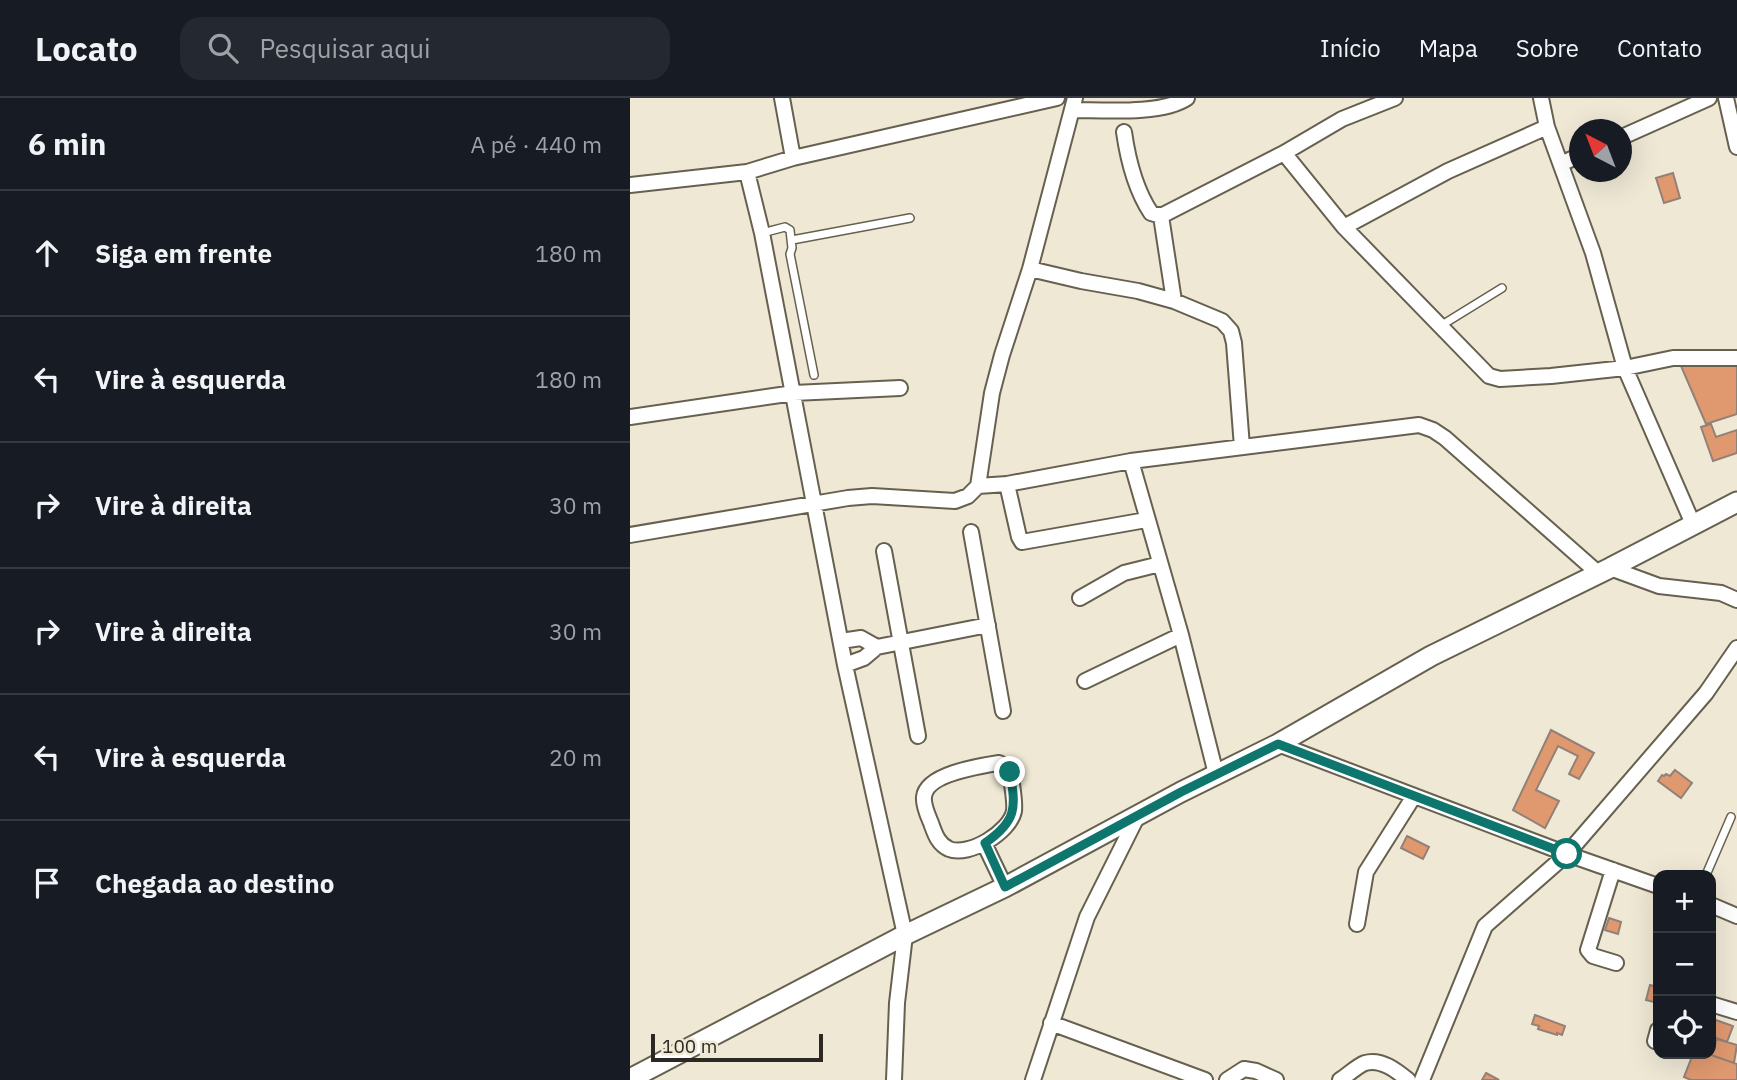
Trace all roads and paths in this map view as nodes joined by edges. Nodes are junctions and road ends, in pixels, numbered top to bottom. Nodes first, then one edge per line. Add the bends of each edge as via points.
1 (782, 98) edge
2 (1057, 98) edge
3 (1186, 98) edge
4 (1395, 98) edge
5 (1541, 98) edge
6 (1709, 98) edge
7 (1726, 98) edge
8 (1074, 104) edge
9 (1548, 127) junction
10 (1124, 132) dead end
11 (1632, 132) edge
12 (1737, 146) edge
13 (1284, 153) junction
14 (793, 158) junction
15 (1569, 160) edge
16 (1561, 164) junction
17 (747, 172) junction
18 (630, 185) edge
19 (1161, 216) junction
20 (910, 218) dead end
21 (1344, 227) junction
22 (762, 233) junction
23 (792, 240) junction
24 (1030, 268) junction
25 (1502, 288) dead end
26 (1174, 301) junction
27 (1441, 325) junction
28 (1737, 358) edge
29 (1625, 368) junction
30 (814, 375) dead end
31 (900, 388) dead end
32 (794, 393) junction
33 (630, 417) edge
34 (1242, 447) junction
35 (1131, 461) junction
36 (1007, 484) junction
37 (978, 486) junction
38 (1737, 502) edge
39 (813, 503) junction
40 (1146, 520) junction
41 (1693, 524) junction
42 (971, 531) dead end
43 (630, 535) edge
44 (884, 551) dead end
45 (1160, 564) junction
46 (1604, 571) junction
47 (1080, 598) dead end
48 (1737, 600) edge
49 (988, 625) junction
50 (1181, 635) junction
51 (841, 641) junction
52 (901, 642) junction
53 (877, 647) junction
54 (1737, 648) edge
55 (845, 665) junction
56 (1085, 681) dead end
57 (1003, 711) dead end
58 (918, 736) dead end
59 (1278, 744) junction
60 (1216, 774) junction
61 (1414, 796) junction
62 (1138, 815) junction
63 (1731, 817) dead end
64 (985, 843) junction
65 (1567, 854) junction
66 (1613, 870) junction
67 (1708, 870) edge
68 (1653, 884) edge
69 (1005, 887) junction
70 (1716, 907) edge
71 (1737, 916) edge
72 (1357, 924) dead end
73 (905, 934) junction
74 (1616, 963) dead end
75 (1716, 1006) edge
76 (1737, 1012) edge
77 (1051, 1023) junction
78 (630, 1079) edge
79 (894, 1080) edge
80 (1033, 1080) edge
81 (1205, 1080) edge
82 (1227, 1080) edge
83 (1276, 1080) edge
84 (1340, 1080) edge
85 (1408, 1080) edge
86 (1422, 1080) edge

1 - 14 street
2 - 14 street
3 - 8 street via 1157,107
4 - 13 street via 1342,119
5 - 9 street
6 - 11 street
7 - 12 street
8 - 24 street
9 - 16 street
9 - 21 street via 1448,170
10 - 19 street via 1147,207
13 - 19 street
13 - 21 street
14 - 17 street
15 - 16 street
16 - 29 street via 1594,253
17 - 18 street
17 - 22 street
19 - 26 street
20 - 23 lane
21 - 27 street
22 - 23 lane via 788,228
22 - 32 street
23 - 30 lane via 790,254
24 - 26 street
24 - 37 street via 992,393
25 - 27 lane
26 - 34 street via 1222,321 1231,331
27 - 29 street via 1489,376 1500,379
28 - 29 street via 1673,358
29 - 41 street
31 - 32 street
32 - 33 street
32 - 39 street
34 - 35 street
34 - 46 street via 1419,425 1445,438
35 - 36 street
35 - 40 street
36 - 37 street
36 - 40 street via 1023,542
37 - 39 street via 955,501 872,496
38 - 41 main road
39 - 43 street
39 - 51 street
40 - 45 street
41 - 46 main road
42 - 49 street
44 - 52 street
45 - 47 street via 1124,573
45 - 50 street
46 - 48 street
46 - 59 main road via 1431,656
49 - 52 street
49 - 57 street
50 - 56 street
50 - 60 street
51 - 53 street via 861,638
51 - 55 street
52 - 53 street
52 - 58 street
53 - 55 street
54 - 65 street via 1706,693
55 - 73 street
59 - 60 main road
59 - 61 street
60 - 62 main road
61 - 65 street
61 - 72 street via 1366,872
62 - 69 main road
62 - 77 street via 1087,917
63 - 67 lane
64 - 64 street via 998,834 1014,811 1010,772 999,763 936,780 923,798 937,840 946,848
64 - 69 street
65 - 66 street
65 - 86 street via 1485,926
66 - 68 street
66 - 74 street via 1588,950
69 - 73 main road
70 - 71 street
73 - 78 main road
73 - 79 street
75 - 76 street
77 - 80 street
77 - 81 street
82 - 83 street via 1244,1069
84 - 85 street via 1370,1063 1390,1067

